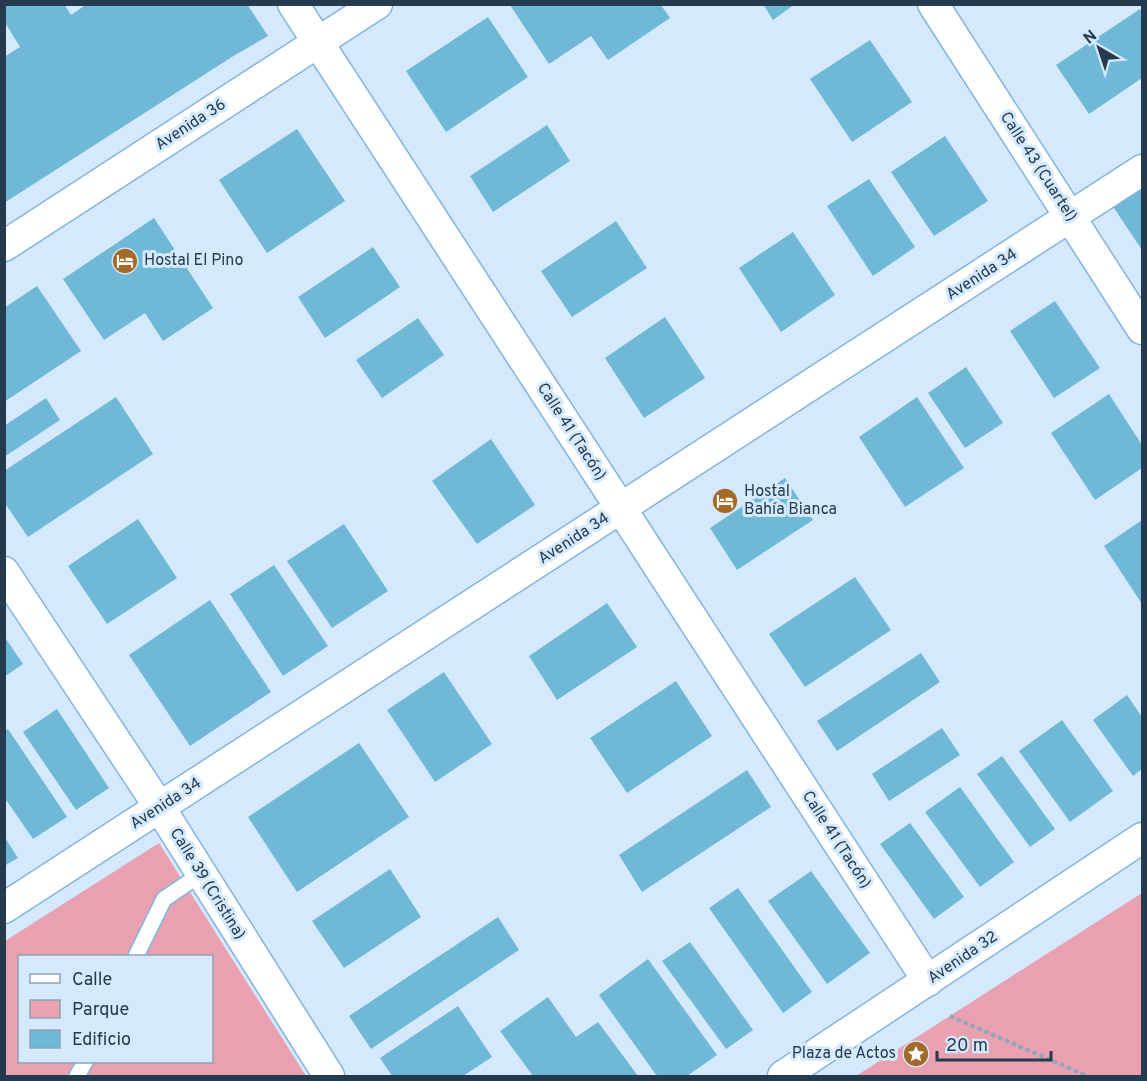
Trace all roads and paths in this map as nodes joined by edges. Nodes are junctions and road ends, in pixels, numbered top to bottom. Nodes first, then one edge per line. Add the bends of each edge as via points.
1 (293, 4) edge
2 (377, 4) edge
3 (933, 4) edge
4 (318, 43) junction
5 (1143, 170) edge
6 (1071, 218) junction
7 (4, 246) edge
8 (1143, 329) edge
9 (621, 509) junction
10 (4, 572) edge
11 (160, 808) junction
12 (1143, 838) edge
13 (201, 874) junction
14 (4, 908) edge
15 (137, 955) edge
16 (928, 981) junction
17 (950, 1016) dead end
18 (85, 1063) edge
19 (78, 1077) edge
20 (329, 1077) edge
21 (783, 1077) edge
22 (1087, 1077) edge

1 - 4 street, Calle 41 (Tacón)
2 - 4 street, Avenida 36
3 - 6 street, Calle 43 (Cuartel)
4 - 7 street, Avenida 36
4 - 9 street, Calle 41 (Tacón)
5 - 6 street, Avenida 34
6 - 8 street, Calle 43 (Cuartel)
6 - 9 street, Avenida 34
9 - 11 street, Avenida 34
9 - 16 street, Calle 41 (Tacón)
10 - 11 street, Calle 39 (Cristina)
11 - 13 street, Calle 39 (Cristina)
11 - 14 street, Avenida 34
12 - 16 street, Avenida 32
13 - 15 lane via 164,899
13 - 20 street, Calle 39 (Cristina)
16 - 21 street, Avenida 32
17 - 22 path
18 - 19 lane

